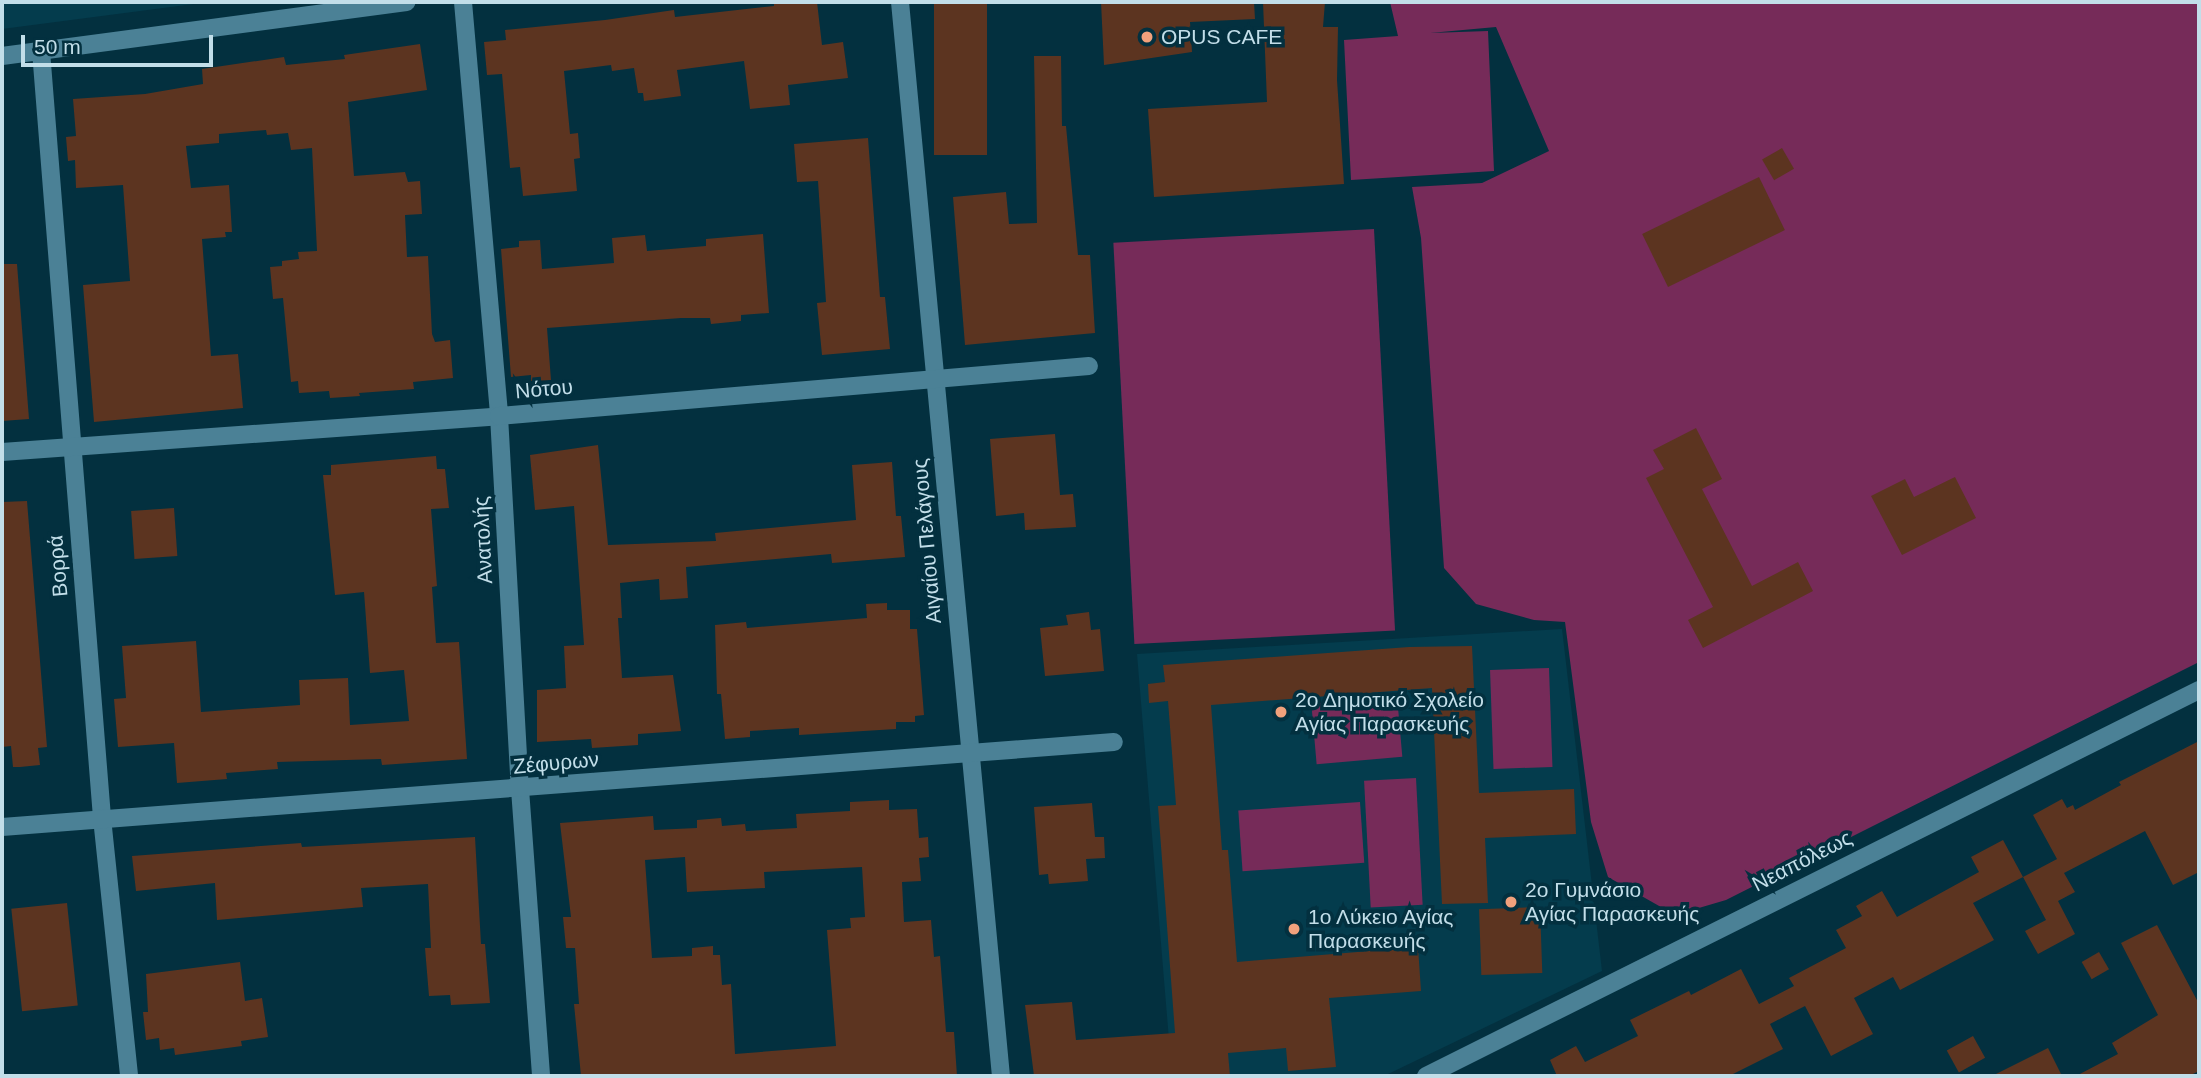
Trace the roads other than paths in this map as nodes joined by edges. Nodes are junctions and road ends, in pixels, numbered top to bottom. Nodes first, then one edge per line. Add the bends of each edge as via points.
1 (405, 2) edge
2 (463, 2) edge
3 (900, 2) edge
4 (41, 51) junction
5 (2, 57) edge
6 (1089, 366) dead end
7 (935, 379) junction
8 (499, 416) junction
9 (71, 446) junction
10 (2, 452) edge
11 (2199, 690) edge
12 (1114, 742) dead end
13 (971, 752) junction
14 (520, 789) junction
15 (102, 818) junction
16 (2, 827) edge
17 (129, 1076) edge
18 (541, 1076) edge
19 (1001, 1076) edge
20 (1426, 1076) edge

1 - 4 street
2 - 8 street, Ανατολής
3 - 7 street, Αιγαίου Πελάγους
4 - 5 street
4 - 9 street, Βορρά
6 - 7 street, Νότου
7 - 8 street, Νότου
7 - 13 street, Αιγαίου Πελάγους
8 - 9 street, Νότου
8 - 14 street, Ανατολής
9 - 10 street, Νότου
9 - 15 street, Βορρά
11 - 20 street, Νεαπόλεως
12 - 13 street, Ζέφυρων
13 - 14 street, Ζέφυρων
13 - 19 street, Αιγαίου Πελάγους
14 - 15 street, Ζέφυρων
14 - 18 street, Ανατολής
15 - 16 street, Ζέφυρων
15 - 17 street, Βορρά

